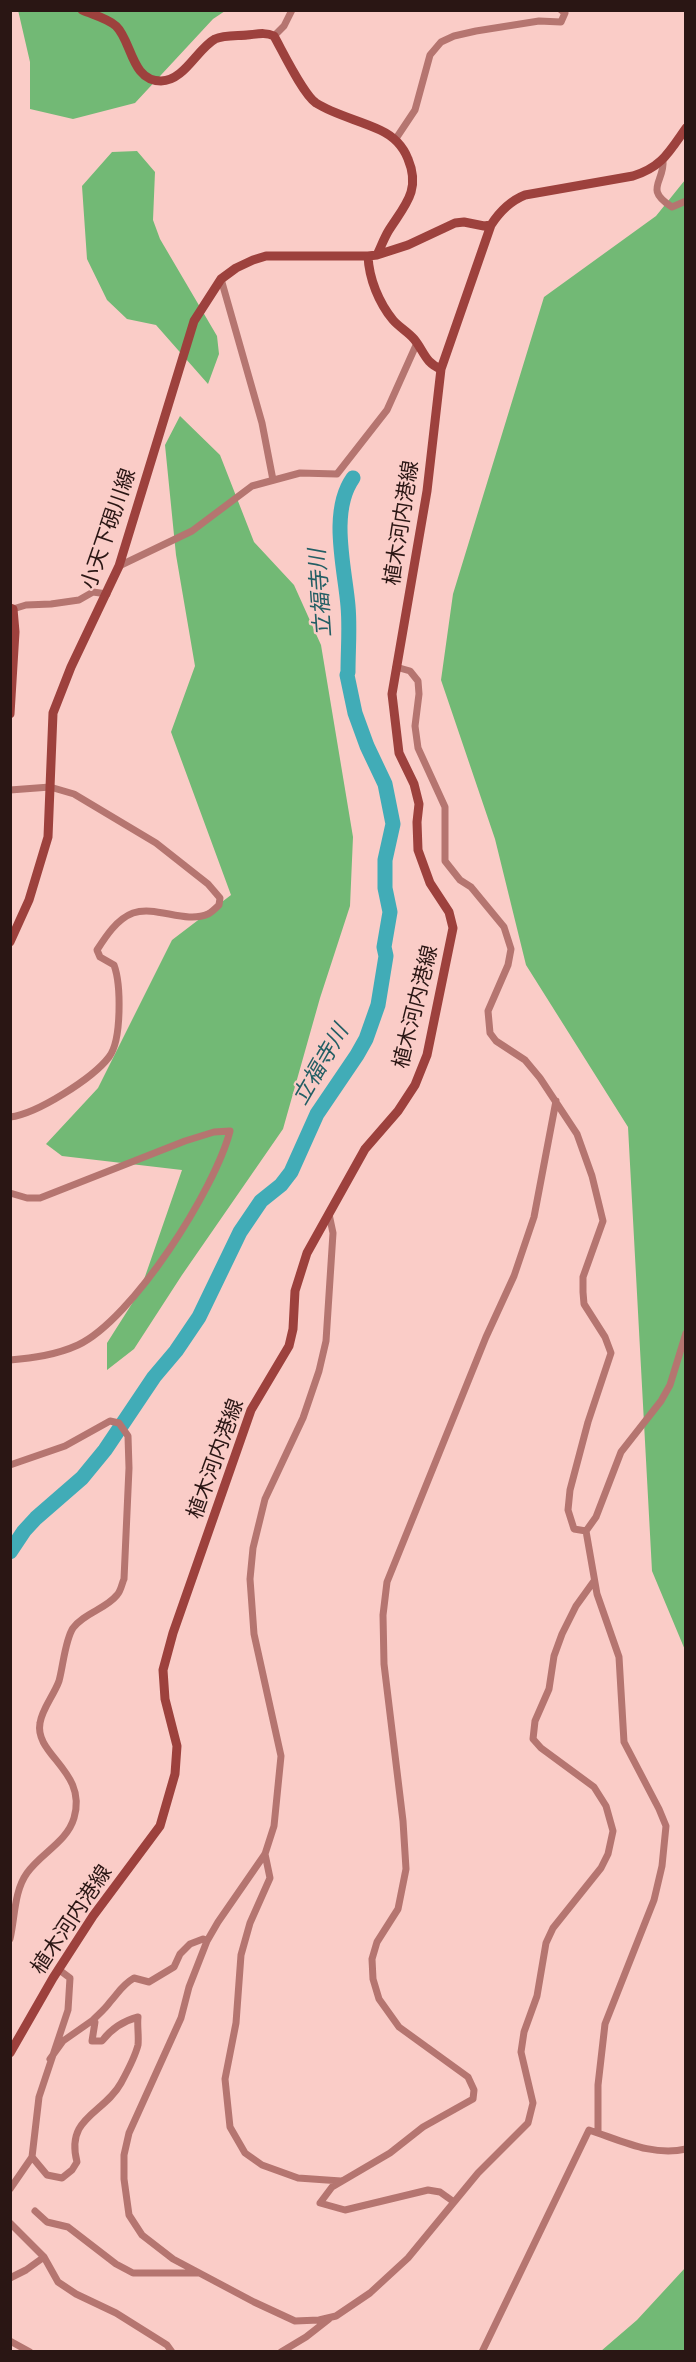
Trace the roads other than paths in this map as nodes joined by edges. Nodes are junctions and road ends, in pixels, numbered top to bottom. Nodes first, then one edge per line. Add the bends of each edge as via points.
1 (82, 10) edge
2 (292, 10) edge
3 (561, 10) edge
4 (274, 36) junction
5 (686, 128) edge
6 (395, 140) junction
7 (663, 160) junction
8 (686, 201) edge
9 (491, 225) junction
10 (372, 256) junction
11 (221, 279) junction
12 (417, 344) junction
13 (441, 369) junction
14 (273, 480) junction
15 (119, 566) junction
16 (107, 594) junction
17 (12, 608) edge
18 (396, 667) junction
19 (10, 714) edge
20 (50, 787) junction
21 (10, 790) edge
22 (10, 942) edge
23 (556, 1101) junction
24 (10, 1117) edge
25 (10, 1193) edge
26 (329, 1214) junction
27 (686, 1333) edge
28 (10, 1360) edge
29 (10, 1466) edge
30 (586, 1531) junction
31 (594, 1581) junction
32 (265, 1854) junction
33 (10, 1940) edge
34 (207, 1941) junction
35 (58, 1969) junction
36 (93, 2020) junction
37 (10, 2053) edge
38 (51, 2059) junction
39 (598, 2133) junction
40 (686, 2150) edge
41 (32, 2157) junction
42 (341, 2181) junction
43 (10, 2189) edge
44 (454, 2202) junction
45 (35, 2211) dead end
46 (10, 2223) edge
47 (44, 2257) junction
48 (200, 2273) junction
49 (10, 2278) edge
50 (330, 2317) junction
51 (10, 2341) edge
52 (30, 2352) edge
53 (172, 2352) edge
54 (281, 2352) edge
55 (482, 2352) edge

1 - 4 main road via 117,26 132,60 153,80 175,76 217,38 266,33
2 - 4 street
3 - 6 street via 566,13 561,22 539,21 476,31 441,42 430,55 415,111
4 - 6 main road via 315,102
5 - 7 main road, 植木河内港線
6 - 10 main road via 412,167 414,183 409,201
7 - 8 street via 656,192 672,207
7 - 9 main road, 植木河内港線 via 650,171 633,176 525,195 502,209
9 - 10 main road, 小天下硯川線 via 455,223 408,245
9 - 13 main road, 植木河内港線
10 - 11 main road, 小天下硯川線 via 266,256 236,267
10 - 12 main road via 374,286 383,307
11 - 14 street via 262,423
11 - 15 main road, 小天下硯川線 via 194,321
12 - 13 main road via 426,360
12 - 14 street via 387,411 340,471 300,473
13 - 18 main road, 植木河内港線 via 427,491
14 - 15 street via 252,486 192,531
15 - 16 main road, 小天下硯川線
16 - 17 street via 93,592 79,600
16 - 20 main road, 小天下硯川線 via 53,713
17 - 19 main road via 15,632
18 - 23 street via 410,671 418,681 418,748 445,807 446,861 504,927 511,949 508,966 488,1011 490,1033 525,1060
18 - 26 main road, 植木河内港線 via 394,721 399,753 419,804 418,850 453,928 427,1055 415,1085 365,1149
20 - 21 street
20 - 22 main road, 小天下硯川線 via 48,837 29,900
20 - 24 street via 74,794 156,843 220,898 219,905 207,914 133,913 108,932 97,950 100,957 114,965 120,998 110,1056 63,1095
23 - 30 street via 577,1134 603,1221 584,1277 583,1292 584,1304 611,1353 588,1422 568,1510 574,1529
23 - 42 street via 534,1216 514,1276 387,1582 383,1615 384,1664 404,1821 406,1869 398,1909 377,1942 372,1959 374,1979 380,1999 399,2026 468,2077 473,2099
25 - 28 street via 40,1198 185,1141 230,1131 224,1154 174,1242 121,1311 80,1344 38,1357
26 - 32 street via 333,1233 326,1341 303,1418 265,1499 253,1548 250,1579 254,1634 281,1773 274,1826
26 - 35 main road, 植木河内港線 via 307,1253 295,1291 289,1346 251,1410 172,1633 163,1670 165,1698 177,1746 175,1774 160,1826
27 - 30 street via 670,1385 621,1452 596,1517
29 - 33 street via 65,1446 110,1421 119,1423 128,1436 124,1579 117,1595 72,1630 58,1684 40,1724 42,1739 73,1784 75,1817 69,1830 27,1872 20,1887
30 - 31 street
31 - 39 street via 619,1657 624,1742 666,1826 654,1900 605,2024 598,2085
31 - 44 street via 562,1634 533,1739 594,1787 606,1806 613,1831 608,1854 546,1943 537,1996 521,2052 533,2103 528,2123
32 - 34 street
32 - 42 street via 270,1878 241,1955 236,2023 225,2079 230,2127 245,2153 262,2165 298,2178
34 - 36 street via 190,1944 174,1967 162,1976 149,1982 134,1978 124,1983
34 - 48 street via 181,2018 129,2133 124,2155 129,2215 138,2229 173,2259
35 - 37 main road, 植木河内港線
35 - 38 street via 70,1978 68,2010
36 - 38 street via 63,2041
36 - 41 street via 92,2041 102,2041 109,2032 138,2017 138,2045 120,2085 81,2123 73,2146 77,2162 72,2170 62,2178 47,2175
38 - 41 street via 39,2097
39 - 40 street via 654,2151
39 - 55 street via 589,2130
41 - 43 street
42 - 44 street via 320,2203 345,2210 428,2190 441,2192
44 - 50 street via 408,2258 370,2293
45 - 48 street via 47,2222 68,2227 116,2265 133,2273
46 - 47 street
47 - 49 street
47 - 53 street via 58,2282 116,2313
48 - 50 street via 295,2321
50 - 54 street
51 - 52 street

